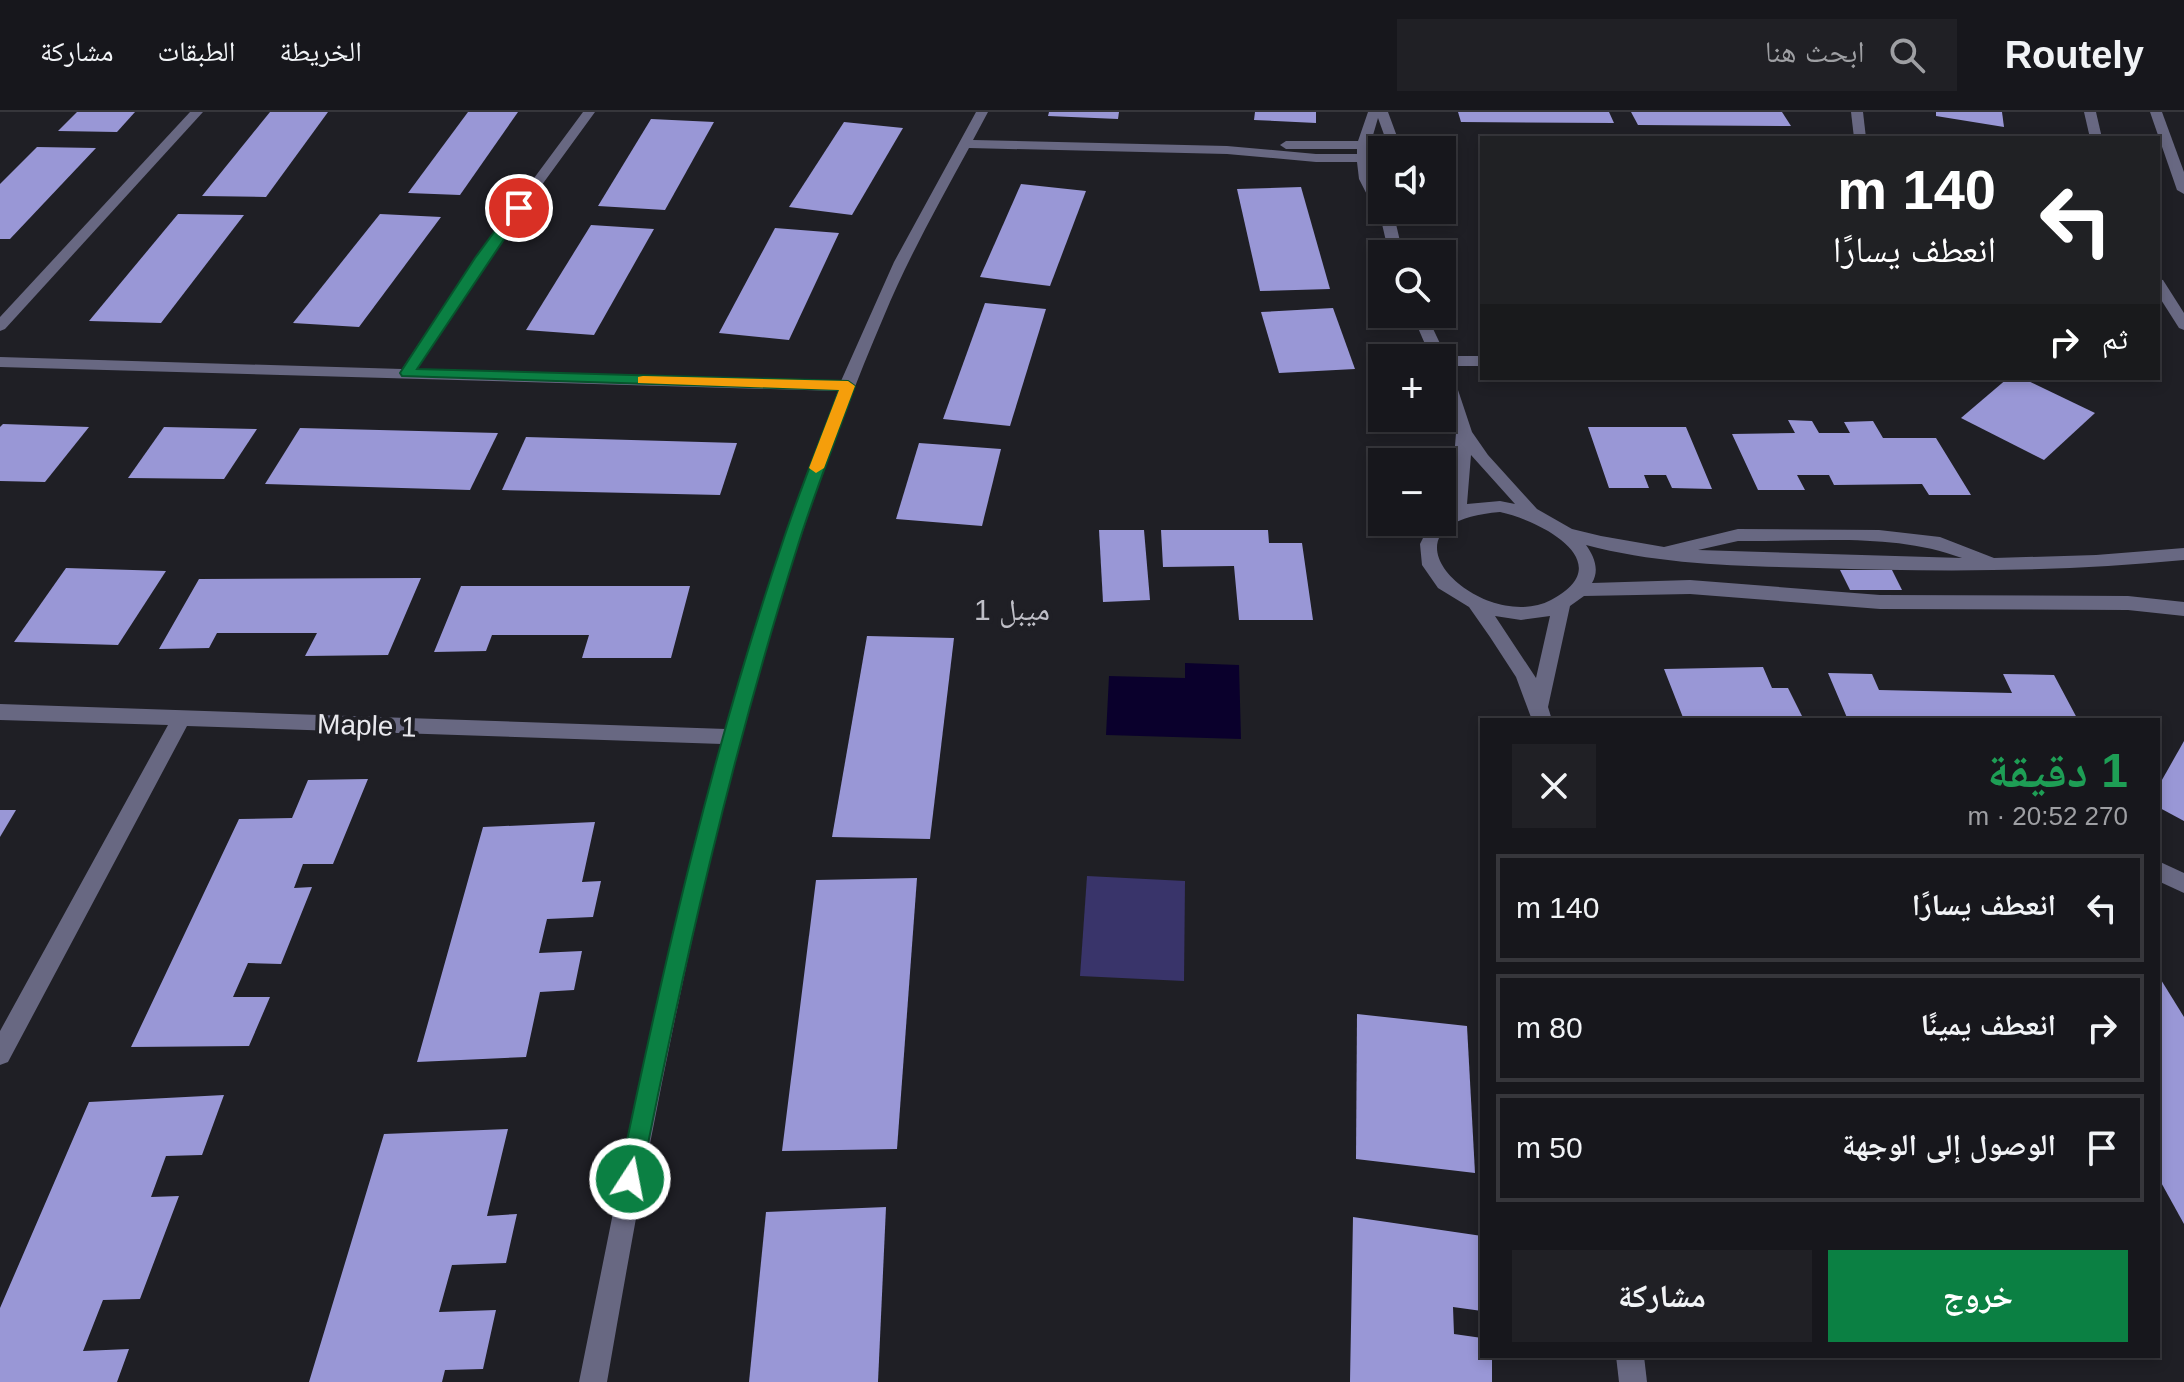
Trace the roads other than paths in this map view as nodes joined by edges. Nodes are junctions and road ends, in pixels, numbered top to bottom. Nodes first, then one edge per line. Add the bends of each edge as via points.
1 (197, 112) edge
2 (589, 112) edge
3 (982, 112) edge
4 (1374, 112) edge
5 (1382, 112) edge
6 (1857, 112) edge
7 (2090, 112) edge
8 (2156, 112) edge
9 (1391, 136) edge
10 (1860, 136) edge
11 (2096, 136) edge
12 (963, 144) junction
13 (1363, 151) junction
14 (1368, 151) edge
15 (1368, 153) edge
16 (1368, 182) edge
17 (2184, 190) edge
18 (2160, 286) edge
19 (2184, 325) edge
20 (0, 326) edge
21 (1456, 361) edge
22 (1480, 361) edge
23 (0, 362) edge
24 (407, 373) junction
25 (848, 386) junction
26 (1456, 408) edge
27 (1464, 433) junction
28 (1458, 510) joint
29 (1532, 511) junction
30 (1569, 534) junction
31 (1433, 536) edge
32 (1662, 554) junction
33 (2184, 554) edge
34 (1993, 563) junction
35 (1580, 590) junction
36 (1477, 606) junction
37 (1561, 606) junction
38 (2184, 609) edge
39 (0, 712) edge
40 (1541, 713) edge
41 (181, 719) junction
42 (734, 737) junction
43 (2160, 871) edge
44 (2184, 884) edge
45 (0, 1054) edge
46 (1630, 1358) edge
47 (593, 1382) edge
48 (1633, 1382) edge

1 - 20 street
2 - 24 street via 482,258
3 - 12 street
4 - 13 street
5 - 9 street
6 - 10 street
7 - 11 street
8 - 17 street
12 - 13 street via 1227,150 1316,158
12 - 25 street via 905,252
13 - 14 street
13 - 15 street
13 - 16 street
18 - 19 street
21 - 22 street
23 - 24 street
24 - 25 street
25 - 42 street via 790,542
26 - 27 street
27 - 28 street
27 - 29 street
28 - 29 street via 1507,505
29 - 30 street
30 - 32 street
30 - 35 street via 1582,552 1587,572
31 - 36 street via 1428,544 1432,567 1449,589
32 - 34 street
32 - 34 street via 1738,535 1894,537 1940,543
33 - 34 street via 2099,563
35 - 37 street
35 - 38 street via 1690,587 1880,602 2128,603
36 - 37 street via 1535,614
36 - 40 street via 1521,671
37 - 40 street
39 - 41 street, Maple 1
41 - 42 street, Maple 1
41 - 45 street
42 - 47 street via 658,1040
43 - 44 street
46 - 48 street

